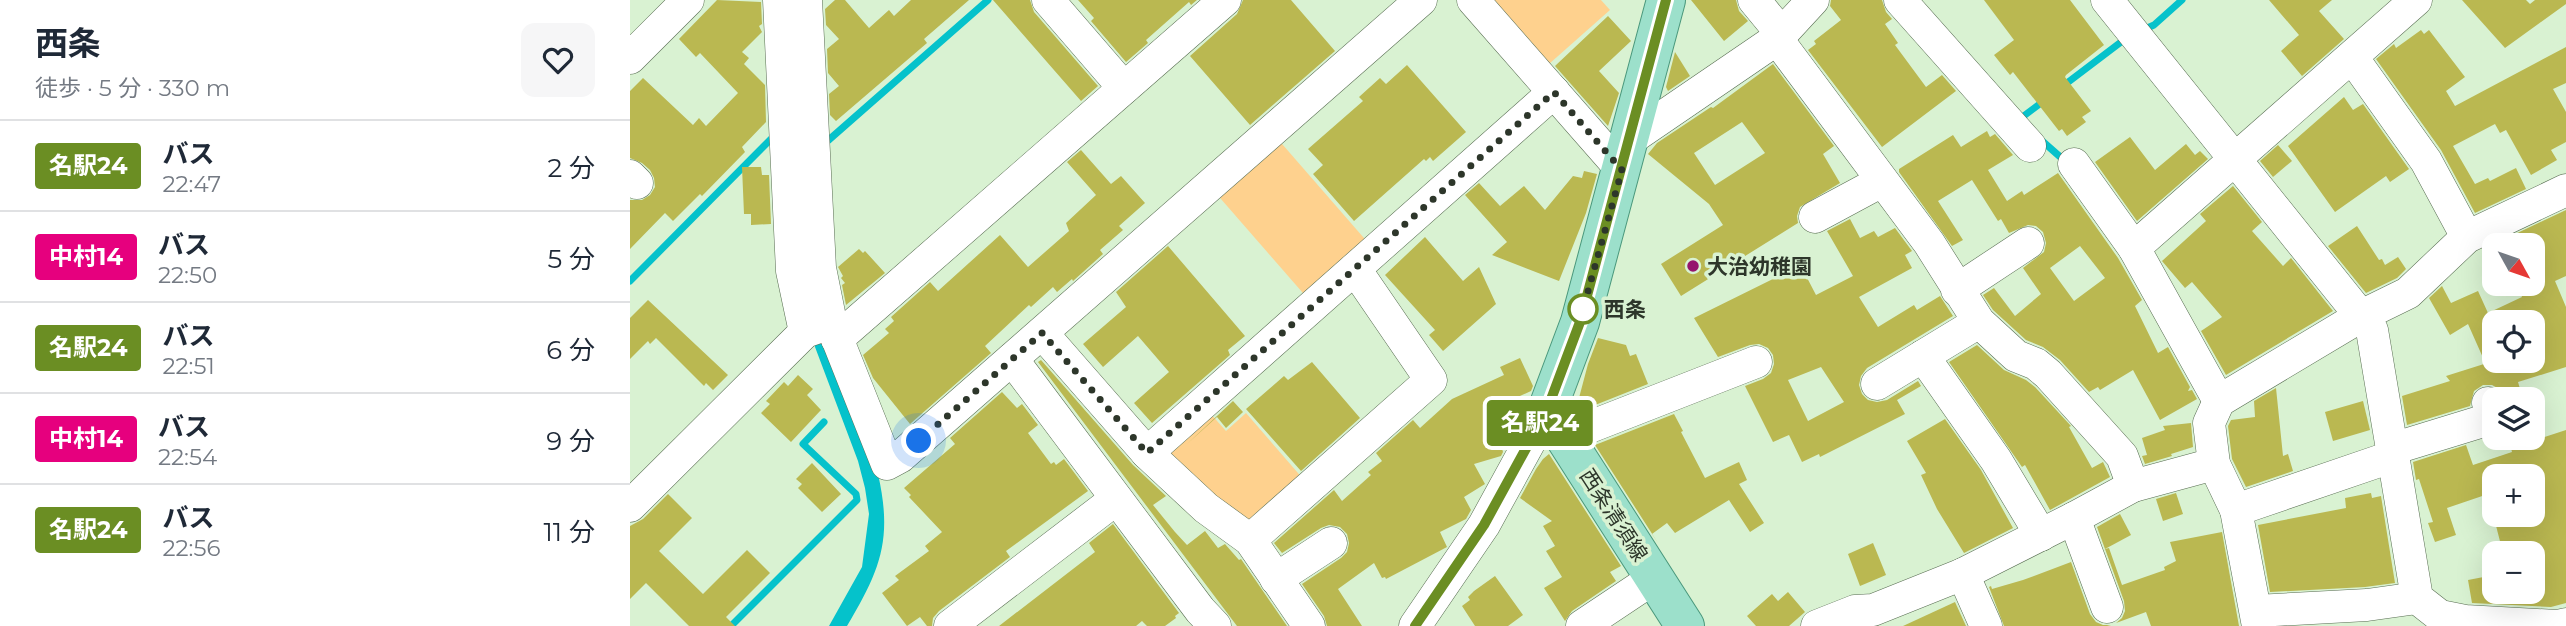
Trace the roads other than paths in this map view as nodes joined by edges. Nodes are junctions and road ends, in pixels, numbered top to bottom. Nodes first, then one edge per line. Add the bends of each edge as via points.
1 (688, 0) edge
2 (779, 0) edge
3 (806, 0) edge
4 (1048, 0) edge
5 (1225, 0) edge
6 (1421, 0) edge
7 (1473, 0) edge
8 (1666, 0) edge
9 (1754, 0) edge
10 (1813, 0) edge
11 (1900, 0) edge
12 (2107, 0) edge
13 (2416, 0) edge
14 (1779, 36) junction
15 (2352, 57) junction
16 (630, 58) edge
17 (1124, 88) junction
18 (1554, 92) junction
19 (2030, 146) dead end
20 (1625, 155) junction
21 (2236, 159) junction
22 (2074, 164) dead end
23 (1882, 181) junction
24 (2566, 191) edge
25 (1815, 217) dead end
26 (2467, 237) junction
27 (2028, 243) dead end
28 (2134, 248) junction
29 (1355, 269) junction
30 (1957, 289) junction
31 (2361, 316) junction
32 (1979, 322) junction
33 (821, 330) junction
34 (1042, 333) junction
35 (1923, 356) junction
36 (1012, 359) junction
37 (1756, 362) dead end
38 (1877, 384) dead end
39 (2218, 401) junction
40 (2482, 422) edge
41 (1556, 423) junction
42 (2393, 452) junction
43 (1147, 453) junction
44 (2214, 464) junction
45 (2133, 486) junction
46 (1116, 499) junction
47 (630, 506) edge
48 (2236, 510) junction
49 (2074, 518) junction
50 (2041, 535) junction
51 (1250, 540) junction
52 (1331, 543) dead end
53 (1963, 574) junction
54 (1276, 579) junction
55 (1654, 579) junction
56 (2417, 598) junction
57 (2107, 607) dead end
58 (2258, 619) edge
59 (1198, 621) edge
60 (2566, 624) edge
61 (950, 626) edge
62 (1309, 626) edge
63 (1415, 626) edge
64 (1582, 626) edge
65 (1685, 626) edge
66 (1817, 626) edge
67 (1986, 626) edge
68 (2557, 626) edge

1 - 16 street
2 - 33 street via 792,271
3 - 33 street
4 - 17 street
5 - 17 street
6 - 34 street
7 - 18 street
8 - 20 main road
9 - 14 street
10 - 14 street
11 - 19 street
12 - 21 street
13 - 15 street
14 - 20 street
14 - 23 street
15 - 21 street
15 - 26 street via 2426,161
17 - 33 street
18 - 20 street
18 - 29 street
20 - 41 main road
21 - 28 street
21 - 31 street
22 - 28 street
23 - 25 street
23 - 30 street via 1930,243
24 - 26 street
26 - 31 street via 2408,293
27 - 30 street
28 - 39 street
29 - 43 street
29 - 51 street via 1431,380
30 - 32 street
31 - 39 street
31 - 42 street via 2372,330
32 - 35 street
32 - 45 street via 2016,356 2048,374 2122,456
33 - 36 street via 887,464
33 - 47 street
34 - 36 street
34 - 43 street
35 - 38 street
35 - 50 street via 1996,460
36 - 46 street
37 - 41 street
39 - 44 street via 2209,423
40 - 42 street
41 - 55 main road, 西条清須線
41 - 63 street
42 - 48 street
42 - 56 street
43 - 51 street via 1206,508
44 - 45 street
44 - 48 street
45 - 49 street
46 - 59 street
46 - 61 street
48 - 58 street
49 - 50 street
49 - 57 street
50 - 53 street
51 - 54 street
52 - 54 street
53 - 66 street via 1873,610 1855,611
53 - 67 street
54 - 62 street
55 - 64 street
55 - 65 main road, 西条清須線
56 - 58 street
56 - 68 street via 2440,616 2465,621
60 - 68 street

